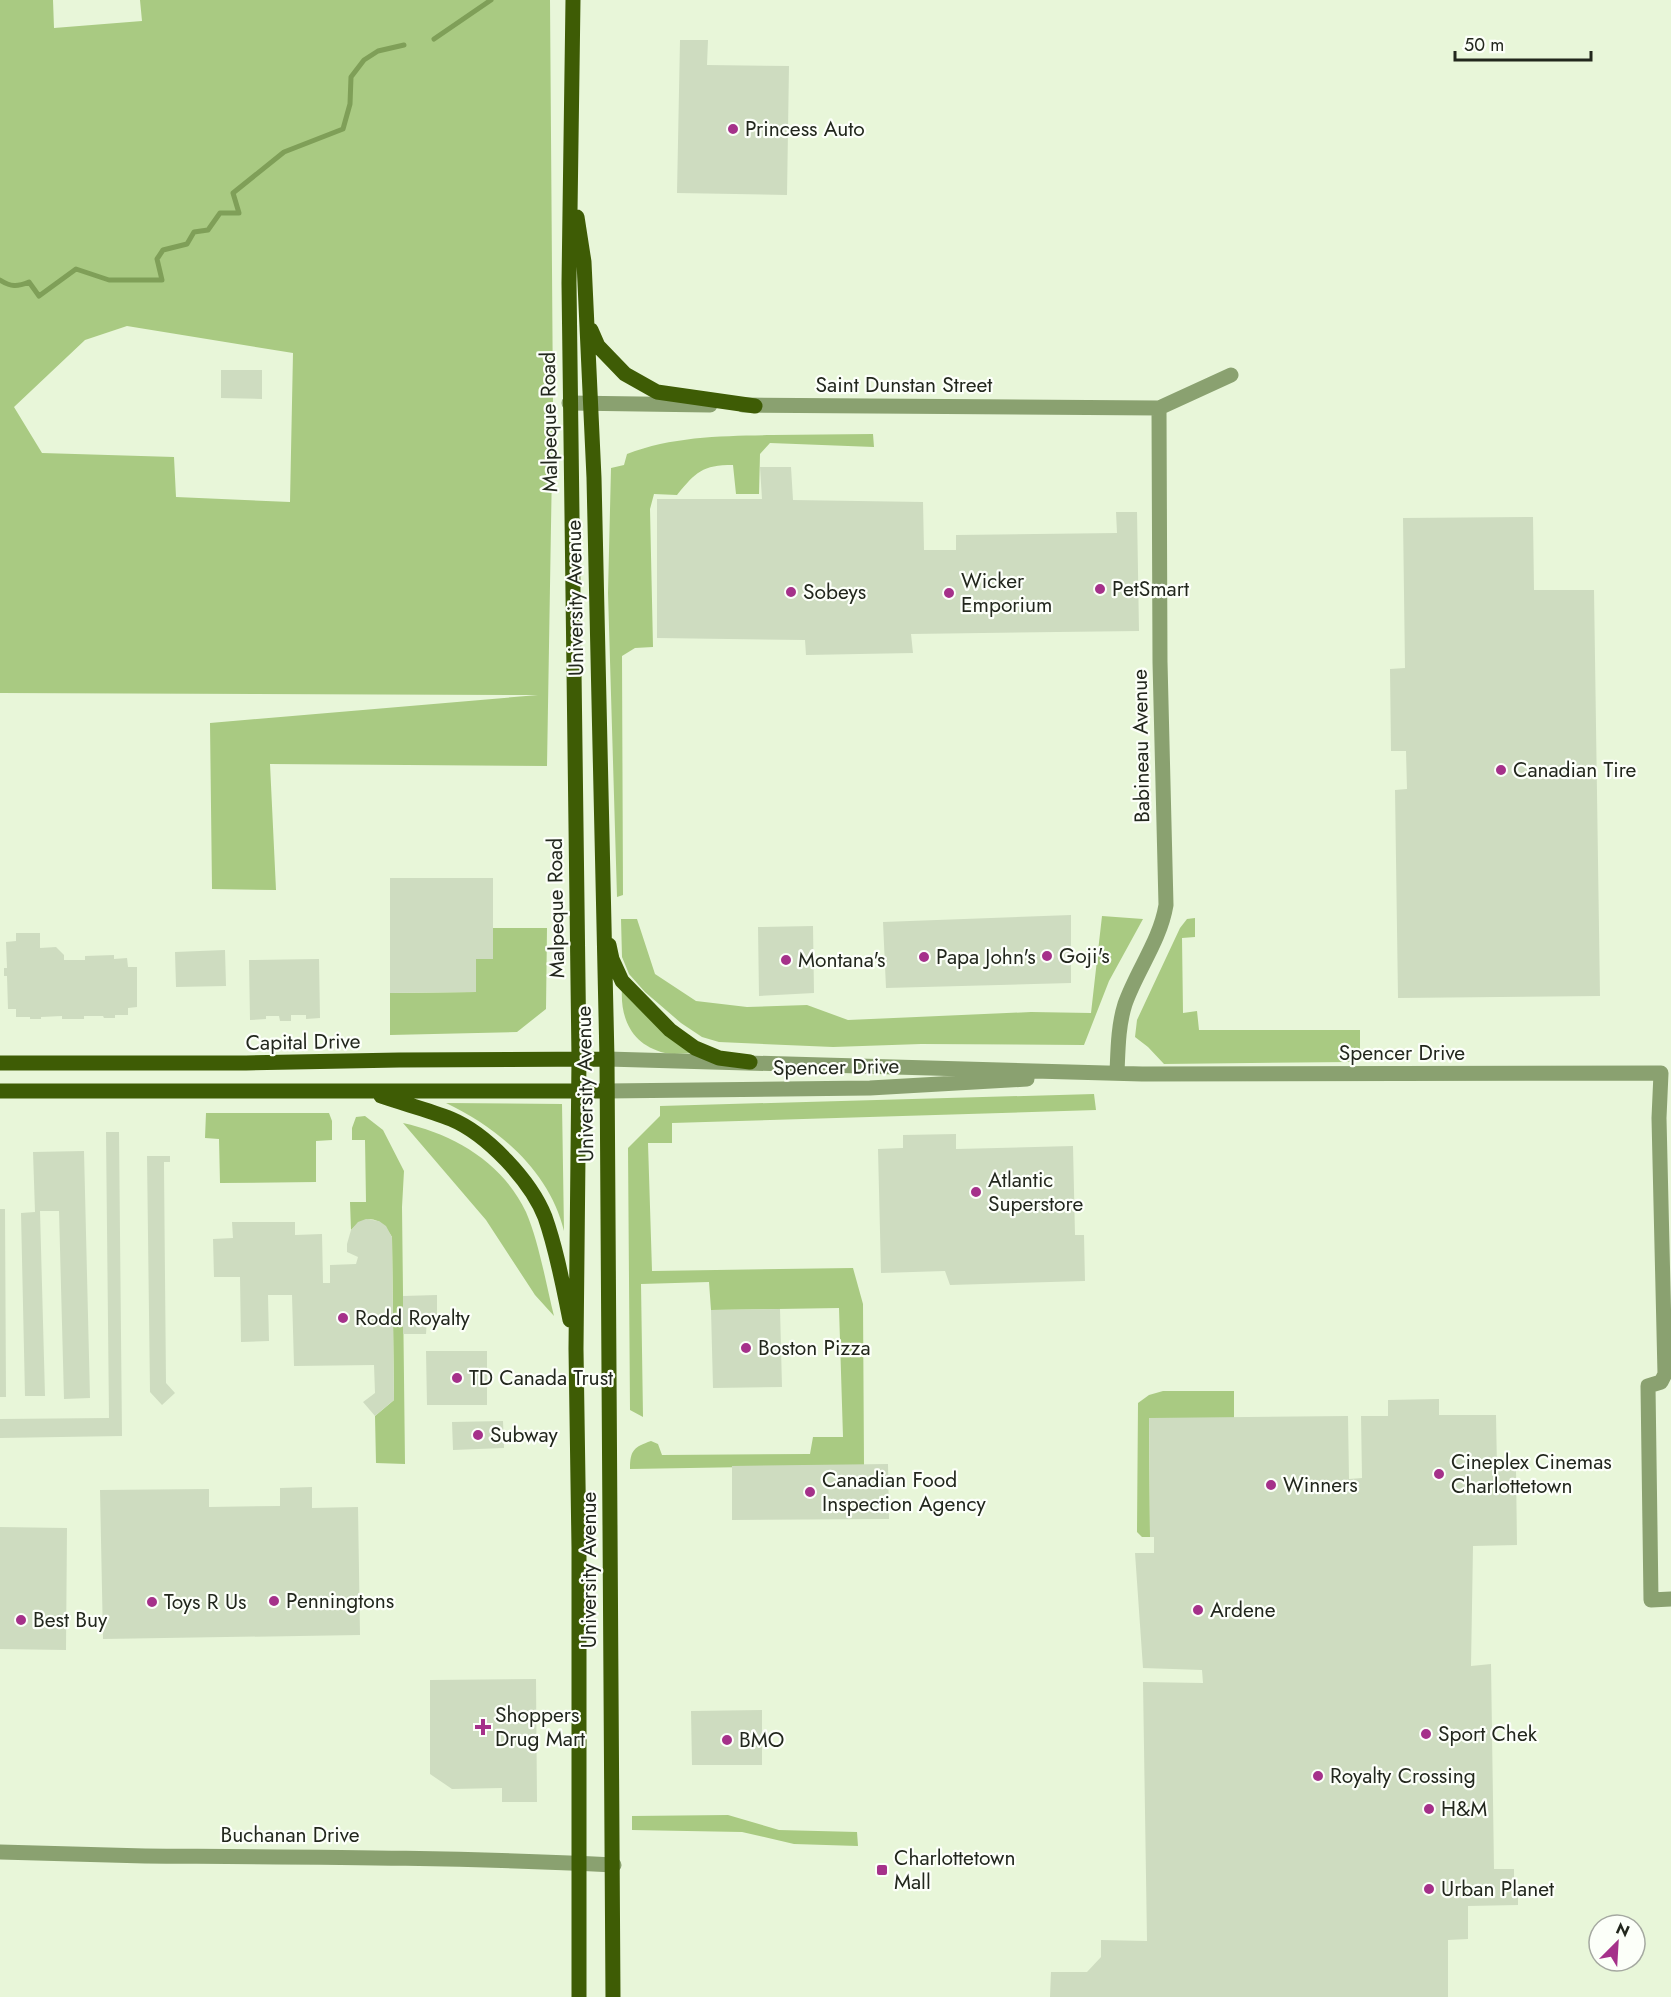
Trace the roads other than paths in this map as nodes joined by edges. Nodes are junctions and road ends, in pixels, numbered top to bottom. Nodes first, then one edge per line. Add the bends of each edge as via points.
1 (573, 0) edge
2 (570, 172) junction
3 (587, 322) junction
4 (1231, 375) dead end
5 (569, 403) junction
6 (591, 403) junction
7 (755, 406) junction
8 (1159, 408) junction
9 (601, 867) junction
10 (579, 1059) junction
11 (606, 1059) junction
12 (750, 1062) junction
13 (0, 1063) edge
14 (1093, 1073) junction
15 (1117, 1073) junction
16 (0, 1091) edge
17 (607, 1091) junction
18 (367, 1092) junction
19 (579, 1092) junction
20 (576, 1349) junction
21 (1671, 1599) edge
22 (0, 1852) edge
23 (580, 1863) junction
24 (614, 1865) junction
25 (579, 1997) edge
26 (614, 1997) edge

1 - 2 main road, Malpeque Road
2 - 3 main road, University Avenue via 584,262
2 - 5 main road, Malpeque Road
3 - 6 main road, University Avenue
3 - 7 main road via 598,346 625,374 657,392
4 - 8 street, Saint Dunstan Street
5 - 6 street, Saint Dunstan Street
5 - 10 main road, Malpeque Road
6 - 7 street, Saint Dunstan Street
6 - 9 main road, University Avenue
7 - 8 street, Saint Dunstan Street
8 - 15 street, Babineau Avenue via 1166,905 1150,954 1120,1020
9 - 11 main road, University Avenue
9 - 12 main road via 607,934 622,981 670,1030 695,1048 719,1058
10 - 11 main road, Capital Drive
10 - 13 main road, Capital Drive
10 - 19 main road, University Avenue
11 - 12 street, Spencer Drive
11 - 17 main road, University Avenue
12 - 14 street, Spencer Drive
14 - 15 street, Spencer Drive
14 - 17 street, Spencer Drive via 870,1088
15 - 21 street, Spencer Drive via 1661,1073 1665,1374 1661,1382 1648,1386 1651,1600
16 - 18 main road
17 - 19 main road, Spencer Drive
17 - 24 main road, University Avenue
18 - 19 main road
18 - 20 main road via 469,1129 495,1149 525,1183 544,1215 556,1251
19 - 20 main road, University Avenue
20 - 23 main road, University Avenue
22 - 23 street, Buchanan Drive
23 - 24 street, Buchanan Drive
23 - 25 main road, University Avenue
24 - 26 main road, University Avenue

